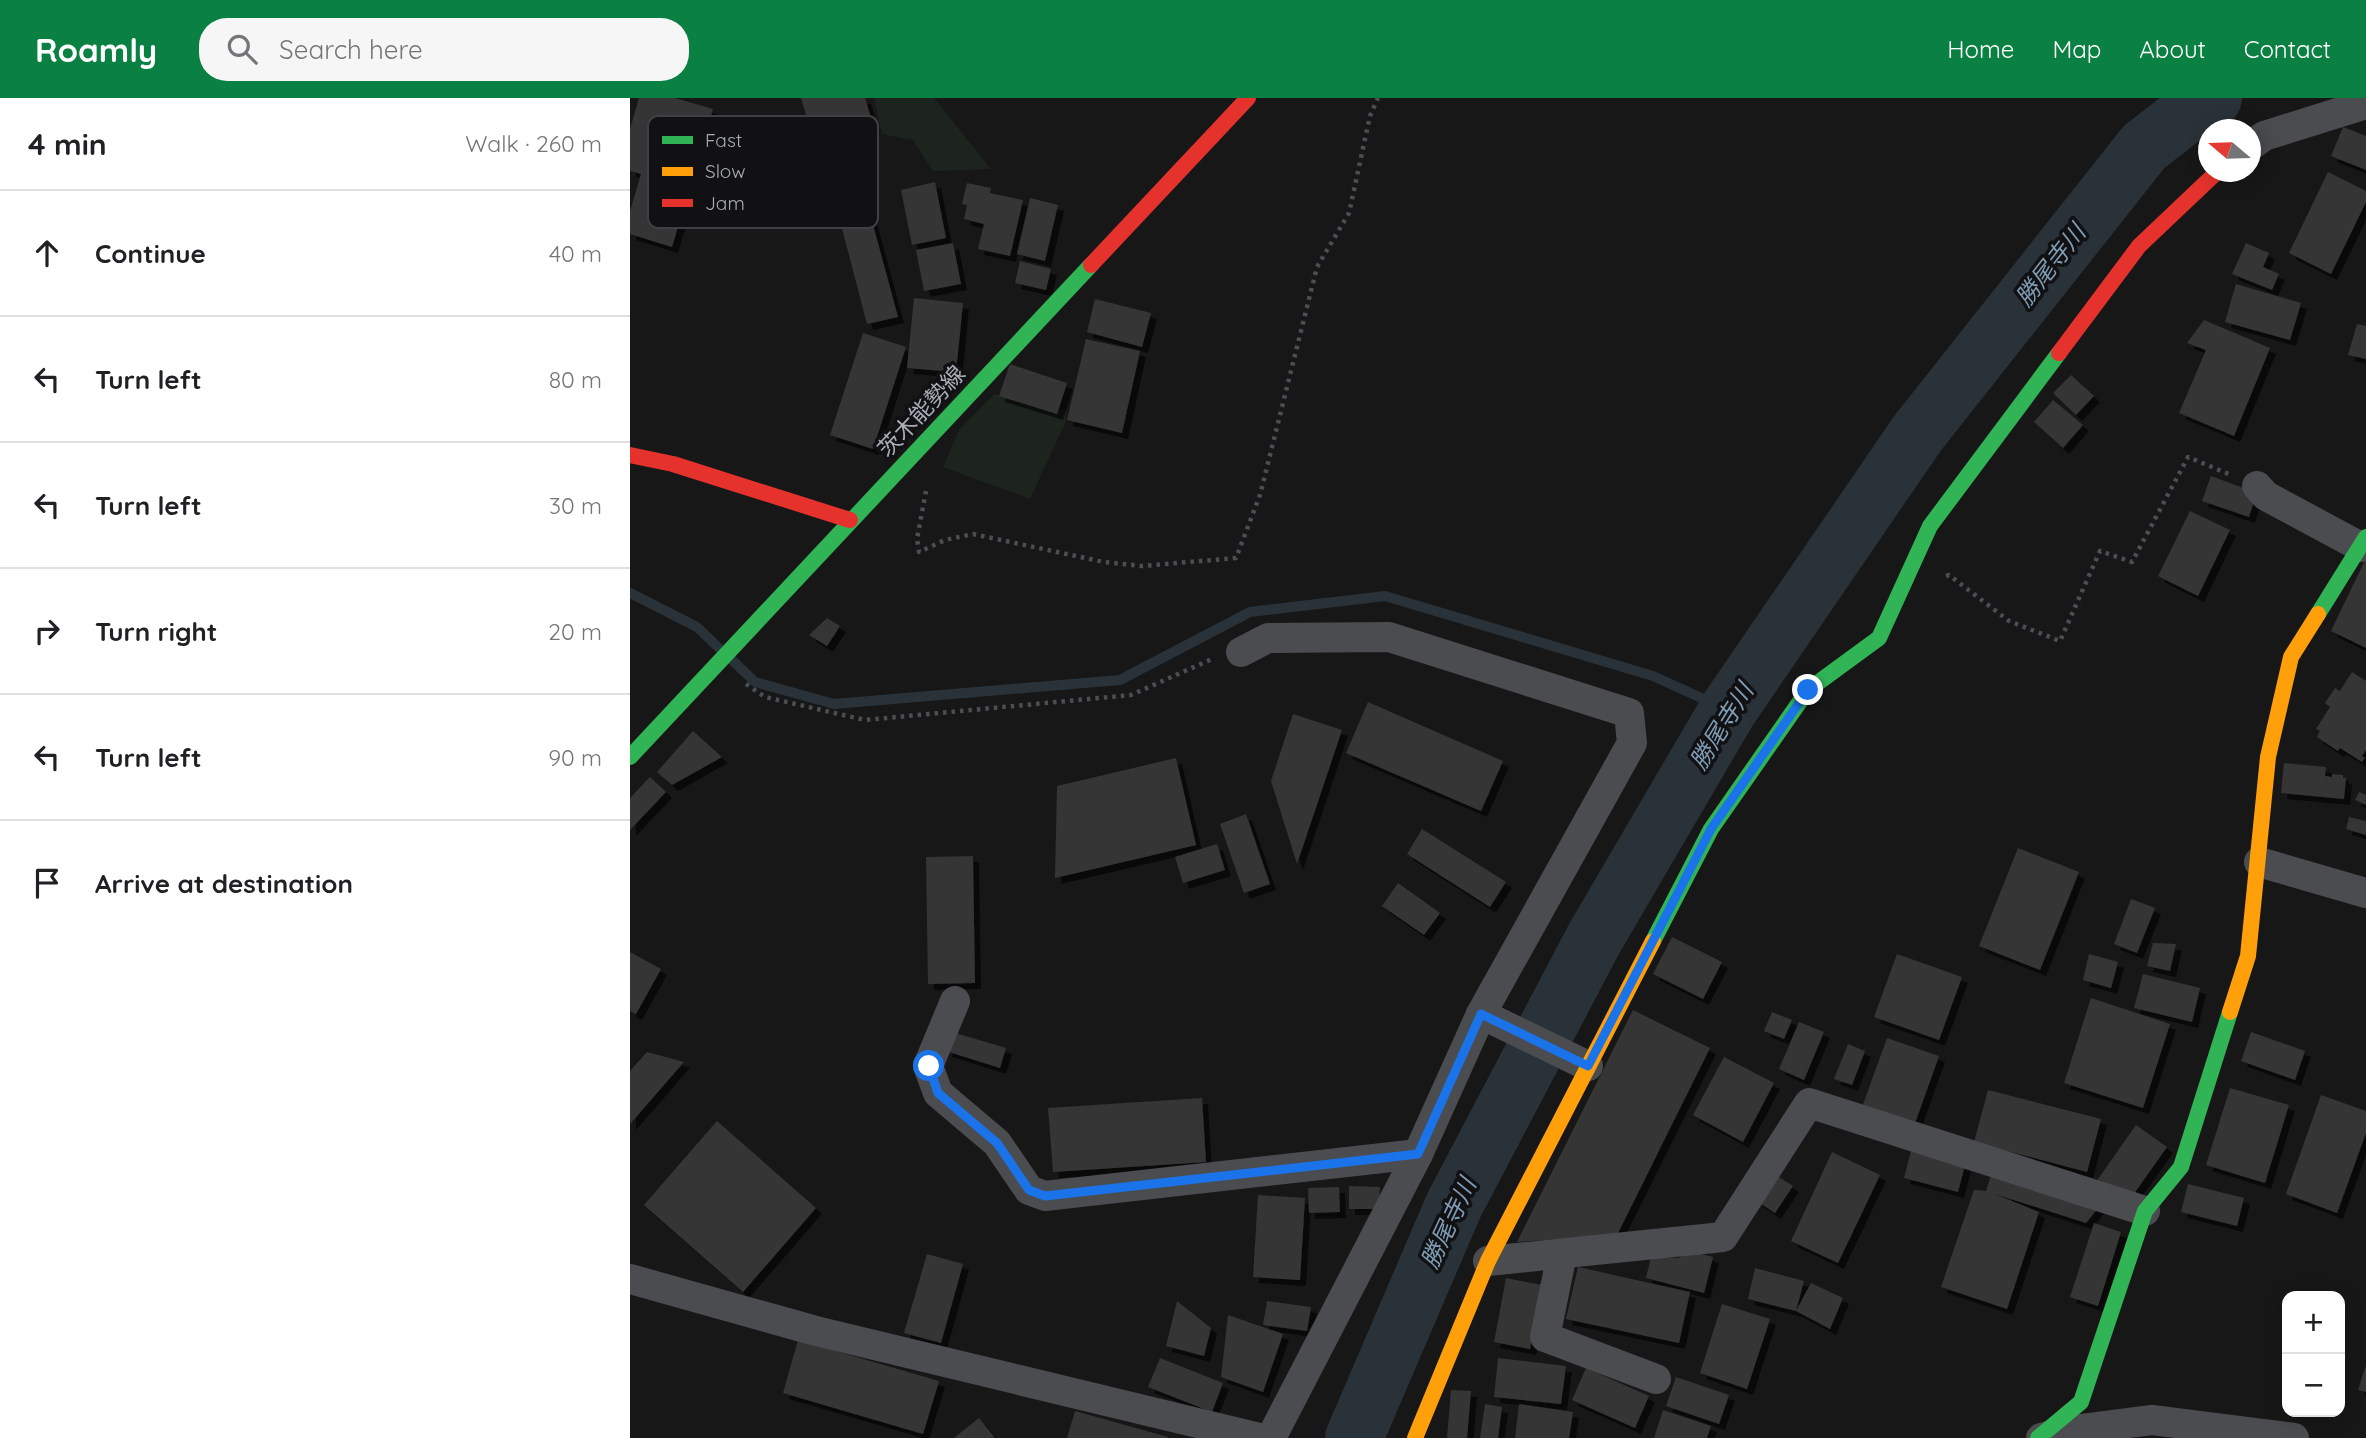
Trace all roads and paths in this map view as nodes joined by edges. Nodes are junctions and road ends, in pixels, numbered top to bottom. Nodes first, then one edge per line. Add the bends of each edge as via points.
1 (1248, 98) edge
2 (1378, 98) edge
3 (2366, 104) edge
4 (2261, 138) edge
5 (2206, 182) edge
6 (630, 455) edge
7 (928, 485) dead end
8 (2257, 486) joint
9 (850, 520) junction
10 (2364, 542) edge
11 (1896, 599) junction
12 (1241, 652) joint
13 (716, 664) junction
14 (630, 757) edge
15 (2259, 862) junction
16 (2366, 893) edge
17 (955, 1001) dead end
18 (1481, 1014) junction
19 (1588, 1066) junction
20 (1418, 1154) junction
21 (2145, 1211) junction
22 (1562, 1254) junction
23 (1489, 1261) junction
24 (630, 1279) edge
25 (1656, 1378) dead end
26 (1260, 1438) edge
27 (1271, 1438) edge
28 (1415, 1438) edge
29 (2039, 1438) edge
30 (2294, 1438) edge

1 - 9 street, 茨木能勢線
2 - 7 path via 1349,213 1317,267 1260,495 1236,558 1142,566 973,534 919,552 917,539
3 - 4 street
5 - 11 street via 2139,246 1930,526
6 - 9 street via 673,464
8 - 10 street via 2266,496
8 - 11 path via 2188,457 2132,562 2101,551 2060,641 2009,621 1950,575
9 - 13 street, 茨木能勢線
10 - 15 street via 2291,657 2269,757
11 - 19 street via 1879,638 1808,690 1711,829
12 - 13 path via 1205,661 1131,695 865,720 765,697
12 - 18 street via 1268,638 1389,638 1629,713 1632,743
13 - 14 street, 茨木能勢線
15 - 16 street
15 - 21 street via 2248,956 2181,1167
17 - 20 street via 929,1066 938,1093 997,1143 1029,1190 1045,1196
18 - 19 street
18 - 20 street
19 - 23 street
20 - 27 street
21 - 22 street via 1809,1103 1723,1237
21 - 29 street via 2081,1402
22 - 23 street
22 - 25 street via 1545,1337
23 - 28 street
24 - 26 street via 816,1331
29 - 30 street via 2152,1420

